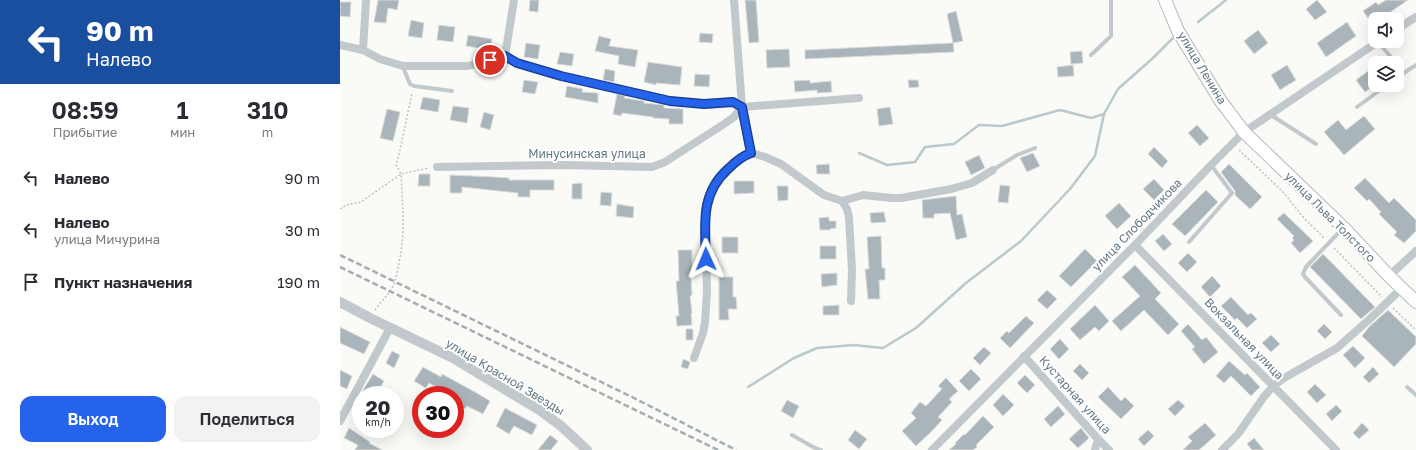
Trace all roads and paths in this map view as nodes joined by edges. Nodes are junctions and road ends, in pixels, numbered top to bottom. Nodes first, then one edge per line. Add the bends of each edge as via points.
1 (366, 0) edge
2 (514, 0) edge
3 (734, 0) edge
4 (1111, 0) edge
5 (1165, 0) edge
6 (1416, 17) edge
7 (1404, 25) edge
8 (340, 45) edge
9 (1369, 48) edge
10 (362, 50) junction
11 (1091, 55) dead end
12 (505, 56) junction
13 (1416, 65) edge
14 (403, 66) junction
15 (1404, 73) edge
16 (414, 86) junction
17 (452, 91) dead end
18 (1377, 92) edge
19 (859, 98) dead end
20 (742, 107) junction
21 (1357, 107) dead end
22 (1270, 114) junction
23 (1244, 132) junction
24 (1316, 144) dead end
25 (1036, 148) dead end
26 (751, 153) junction
27 (1211, 165) junction
28 (437, 167) joint
29 (994, 169) joint
30 (401, 174) junction
31 (842, 201) junction
32 (340, 209) edge
33 (1344, 228) junction
34 (1189, 242) dead end
35 (1135, 245) junction
36 (1416, 251) edge
37 (1389, 276) junction
38 (1402, 288) junction
39 (851, 301) dead end
40 (340, 302) edge
41 (1416, 302) edge
42 (1341, 314) dead end
43 (370, 318) junction
44 (390, 328) junction
45 (1024, 356) junction
46 (694, 358) dead end
47 (1273, 386) junction
48 (1406, 387) dead end
49 (1416, 395) edge
50 (340, 421) edge
51 (792, 435) dead end
52 (1098, 440) junction
53 (587, 450) edge
54 (820, 450) edge
55 (932, 450) edge
56 (1095, 450) edge
57 (1109, 450) edge
58 (1222, 450) edge
59 (1336, 450) edge

1 - 10 street
2 - 12 street
3 - 20 street
4 - 11 lane via 1111,36
5 - 23 main road, улица Ленина via 1178,31 1220,100
6 - 7 street
8 - 10 street
9 - 22 street, улица Слободчикова
10 - 14 street via 380,60
12 - 14 street via 468,66
12 - 20 street via 517,63 561,76 670,101 704,104 733,102
13 - 15 lane
14 - 16 lane via 410,84
16 - 17 lane
16 - 30 path via 396,165
18 - 21 lane
19 - 20 street
20 - 26 street
20 - 28 street, Минусинская улица via 724,124 665,162 652,167
22 - 23 street, улица Слободчикова
22 - 24 lane
23 - 27 street, улица Слободчикова
23 - 33 main road, улица Льва Толстого
25 - 29 lane via 1016,155
26 - 31 street via 781,164 824,195
26 - 46 street via 740,158 723,173 715,182 708,197 705,212 705,322
27 - 34 lane via 1232,193
27 - 35 street, улица Слободчикова
28 - 30 path
29 - 31 street via 972,183 951,189 901,198 864,195
30 - 32 path via 361,202
30 - 43 path via 403,233 395,282
31 - 39 street via 849,216
33 - 37 main road, улица Льва Толстого
33 - 42 lane via 1306,267 1303,274
35 - 45 street, улица Слободчикова
35 - 47 street, Вокзальная улица
36 - 37 street
37 - 38 main road, улица Льва Толстого
38 - 41 main road, улица Льва Толстого
38 - 47 street via 1337,348
40 - 43 street, улица Красной Звезды
43 - 44 street, улица Красной Звезды
44 - 50 street
44 - 53 street, улица Красной Звезды via 453,358 511,393 561,426
45 - 52 street, Кустарная улица
45 - 55 street, улица Слободчикова
47 - 58 street via 1238,434
47 - 59 street, Вокзальная улица
48 - 49 lane
51 - 54 lane
52 - 56 street
52 - 57 street, Кустарная улица

